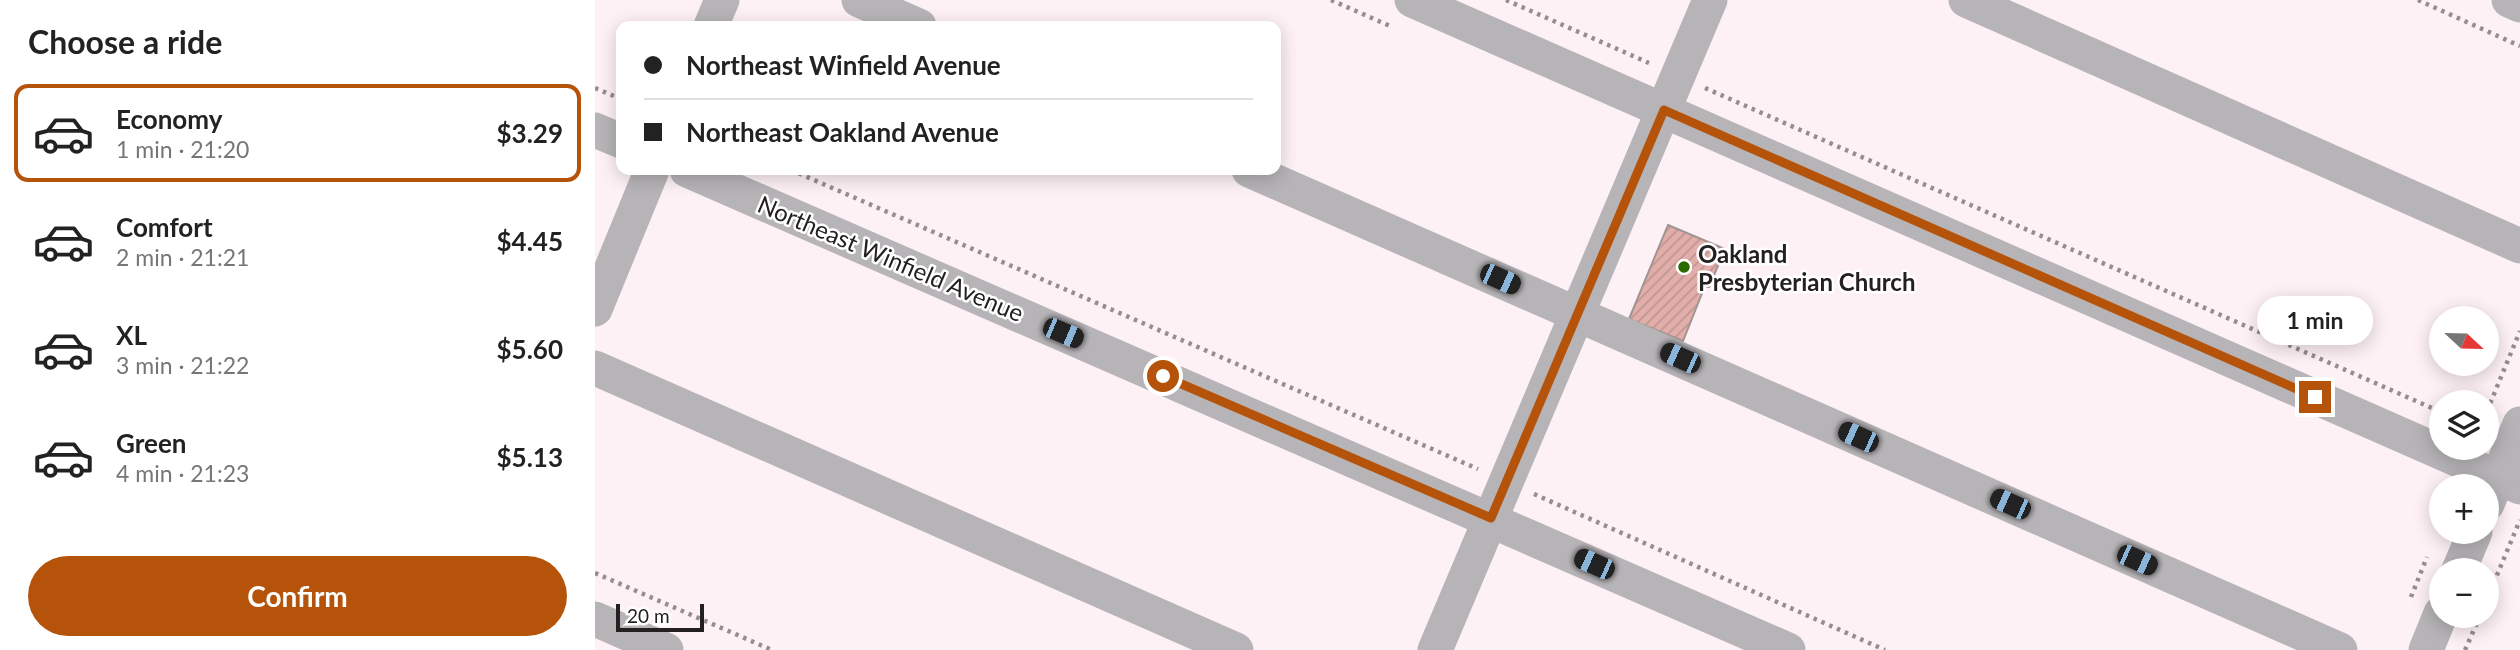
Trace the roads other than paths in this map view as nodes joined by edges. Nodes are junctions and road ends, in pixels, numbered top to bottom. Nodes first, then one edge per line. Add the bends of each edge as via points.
1 (722, 0) edge
2 (859, 0) edge
3 (1412, 0) edge
4 (1710, 0) edge
5 (1966, 0) edge
6 (2509, 0) edge
7 (2520, 5) edge
8 (713, 21) edge
9 (907, 21) edge
10 (1664, 110) junction
11 (595, 130) edge
12 (616, 139) edge
13 (650, 175) edge
14 (699, 175) edge
15 (1261, 175) edge
16 (2520, 246) edge
17 (595, 309) edge
18 (1578, 313) junction
19 (595, 368) edge
20 (2520, 424) edge
21 (2502, 489) edge
22 (1491, 518) junction
23 (2426, 606) edge
24 (595, 619) edge
25 (666, 650) edge
26 (1236, 650) edge
27 (1435, 650) edge
28 (1788, 650) edge
29 (2340, 650) edge
30 (2426, 650) edge

1 - 8 street
2 - 9 street
3 - 10 street
4 - 10 street
5 - 16 street
6 - 7 street
10 - 18 street
10 - 21 street
11 - 12 street
13 - 17 street
14 - 22 street, Northeast Winfield Avenue
15 - 18 street
18 - 22 street
18 - 29 street
19 - 26 street
20 - 21 street
22 - 27 street
22 - 28 street, Northeast Winfield Avenue
23 - 30 street
24 - 25 street

